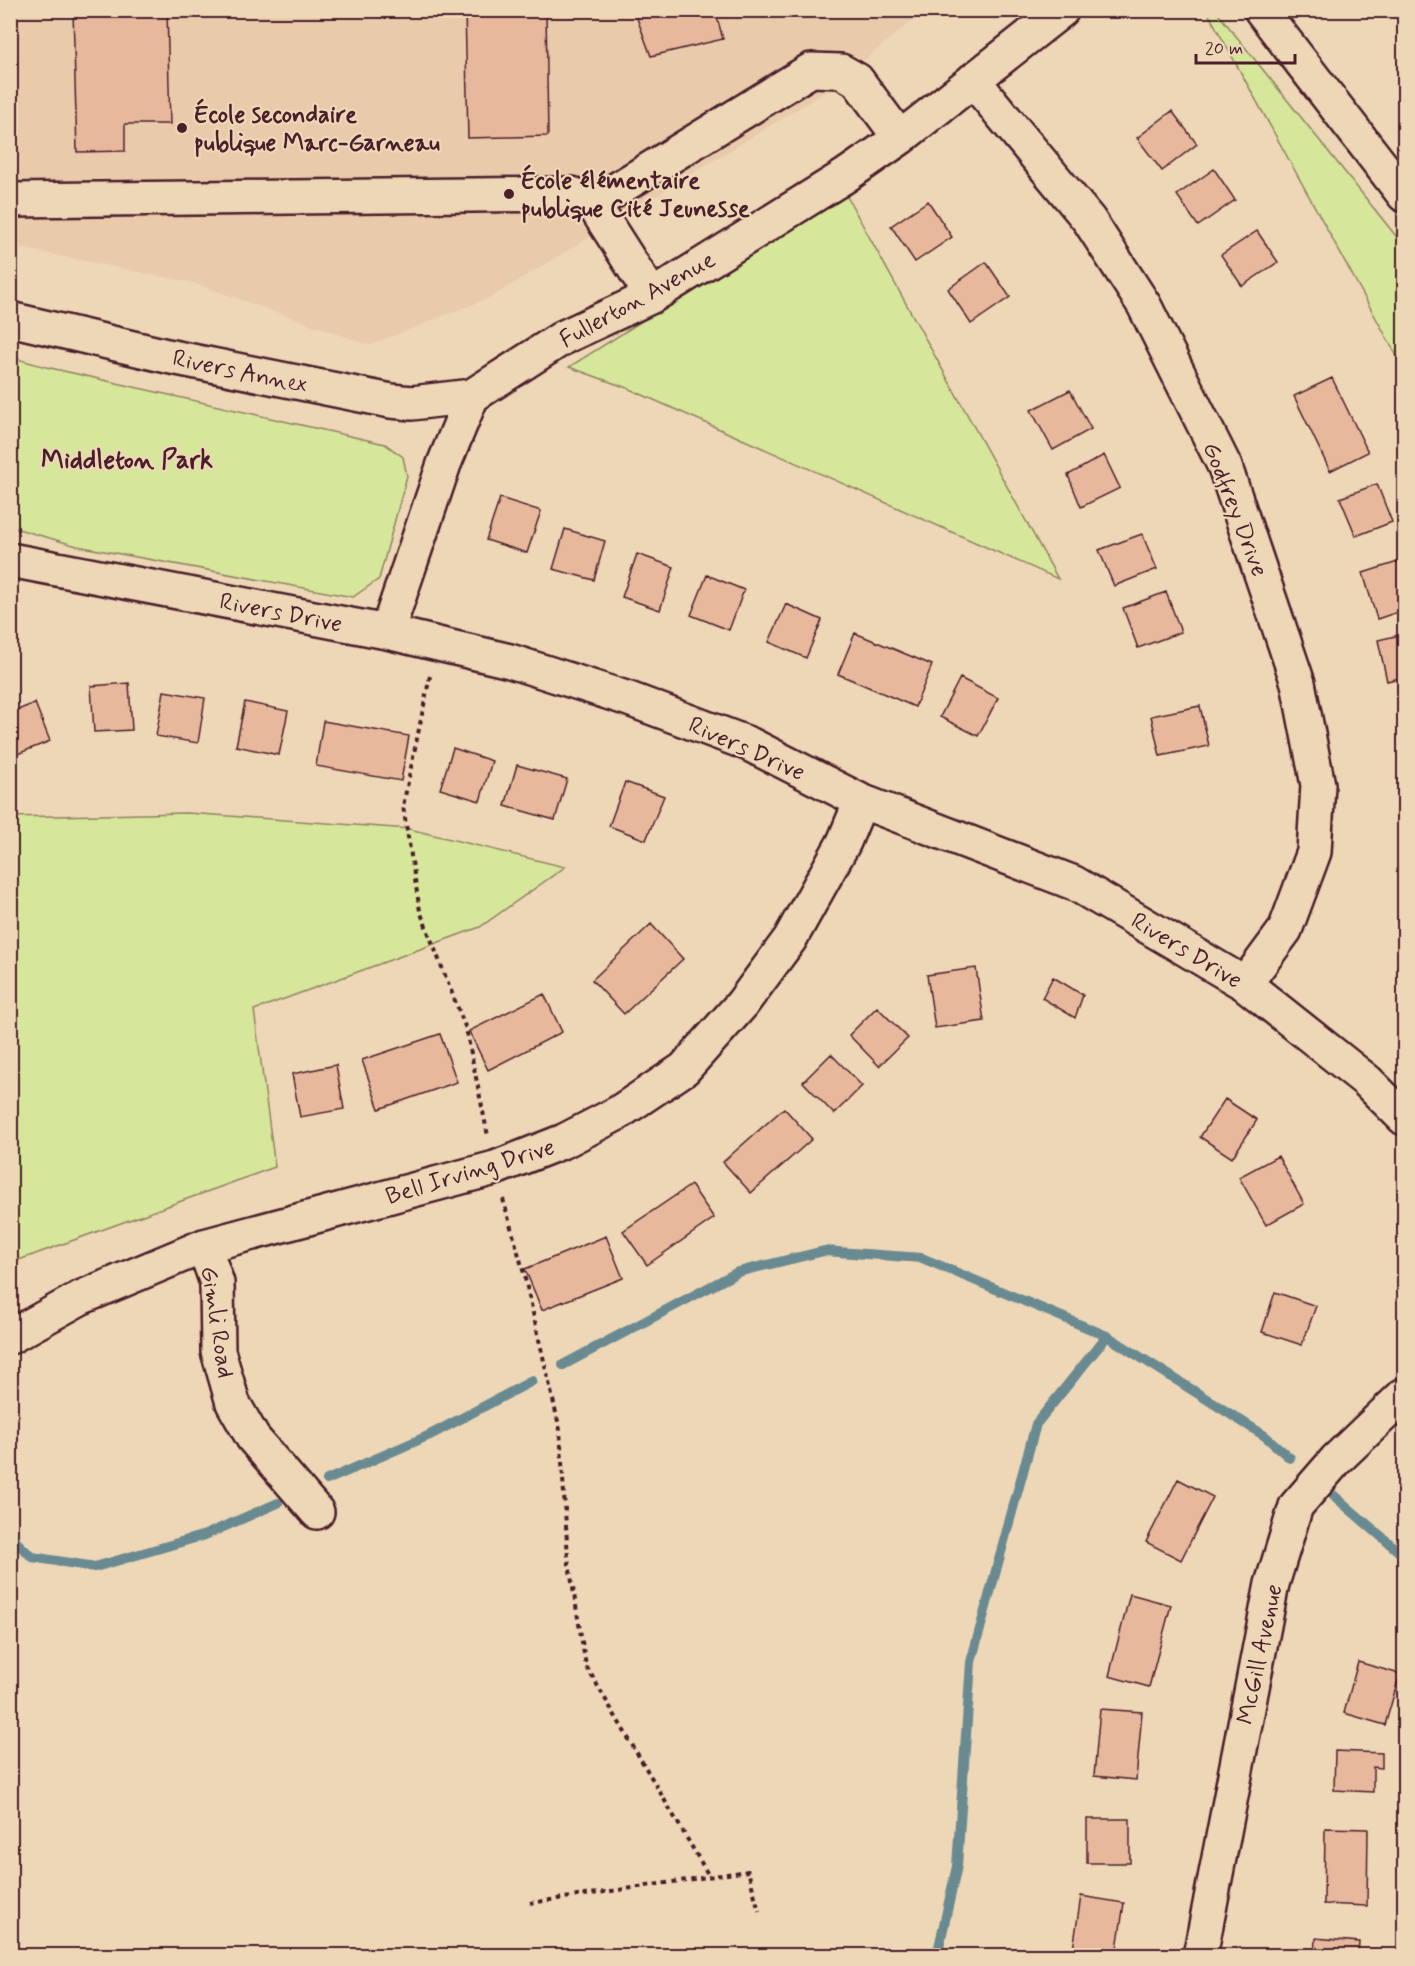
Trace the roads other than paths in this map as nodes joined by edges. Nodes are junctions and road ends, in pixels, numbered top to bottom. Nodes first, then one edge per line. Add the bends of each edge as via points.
1 (1062, 10) edge
2 (1261, 10) edge
3 (973, 80) junction
4 (900, 138) junction
5 (1404, 195) edge
6 (10, 200) edge
7 (593, 204) junction
8 (652, 296) junction
9 (10, 319) edge
10 (472, 396) junction
11 (10, 560) edge
12 (387, 632) junction
13 (861, 801) junction
14 (1245, 984) junction
15 (1404, 1118) edge
16 (204, 1246) junction
17 (10, 1337) edge
18 (1404, 1395) edge
19 (317, 1512) dead end
20 (1200, 1956) edge

1 - 3 street, Fullerton Avenue
2 - 5 street
3 - 4 street, Fullerton Avenue
3 - 14 street, Godfrey Drive via 1089,220 1144,305 1225,467 1298,682 1318,785 1314,852 1286,930
4 - 7 street via 857,80 841,71 811,70
4 - 8 street, Fullerton Avenue
6 - 7 street via 572,194
7 - 8 street
8 - 10 street, Fullerton Avenue via 564,337
9 - 10 street, Rivers Annex via 167,356 391,401 412,403
10 - 12 street via 444,464
11 - 12 street, Rivers Drive
12 - 13 street, Rivers Drive via 510,662 629,699 748,744
13 - 14 street, Rivers Drive via 1074,883
13 - 16 street, Bell Irving Drive via 844,842 790,939 742,1004 684,1069 618,1113 564,1141 495,1168
14 - 15 street, Rivers Drive via 1367,1081
16 - 17 street, Bell Irving Drive via 80,1298
16 - 19 street, Gimli Road via 217,1283 218,1352 233,1403 253,1438
18 - 20 street, McGill Avenue via 1336,1460 1296,1506 1272,1584

